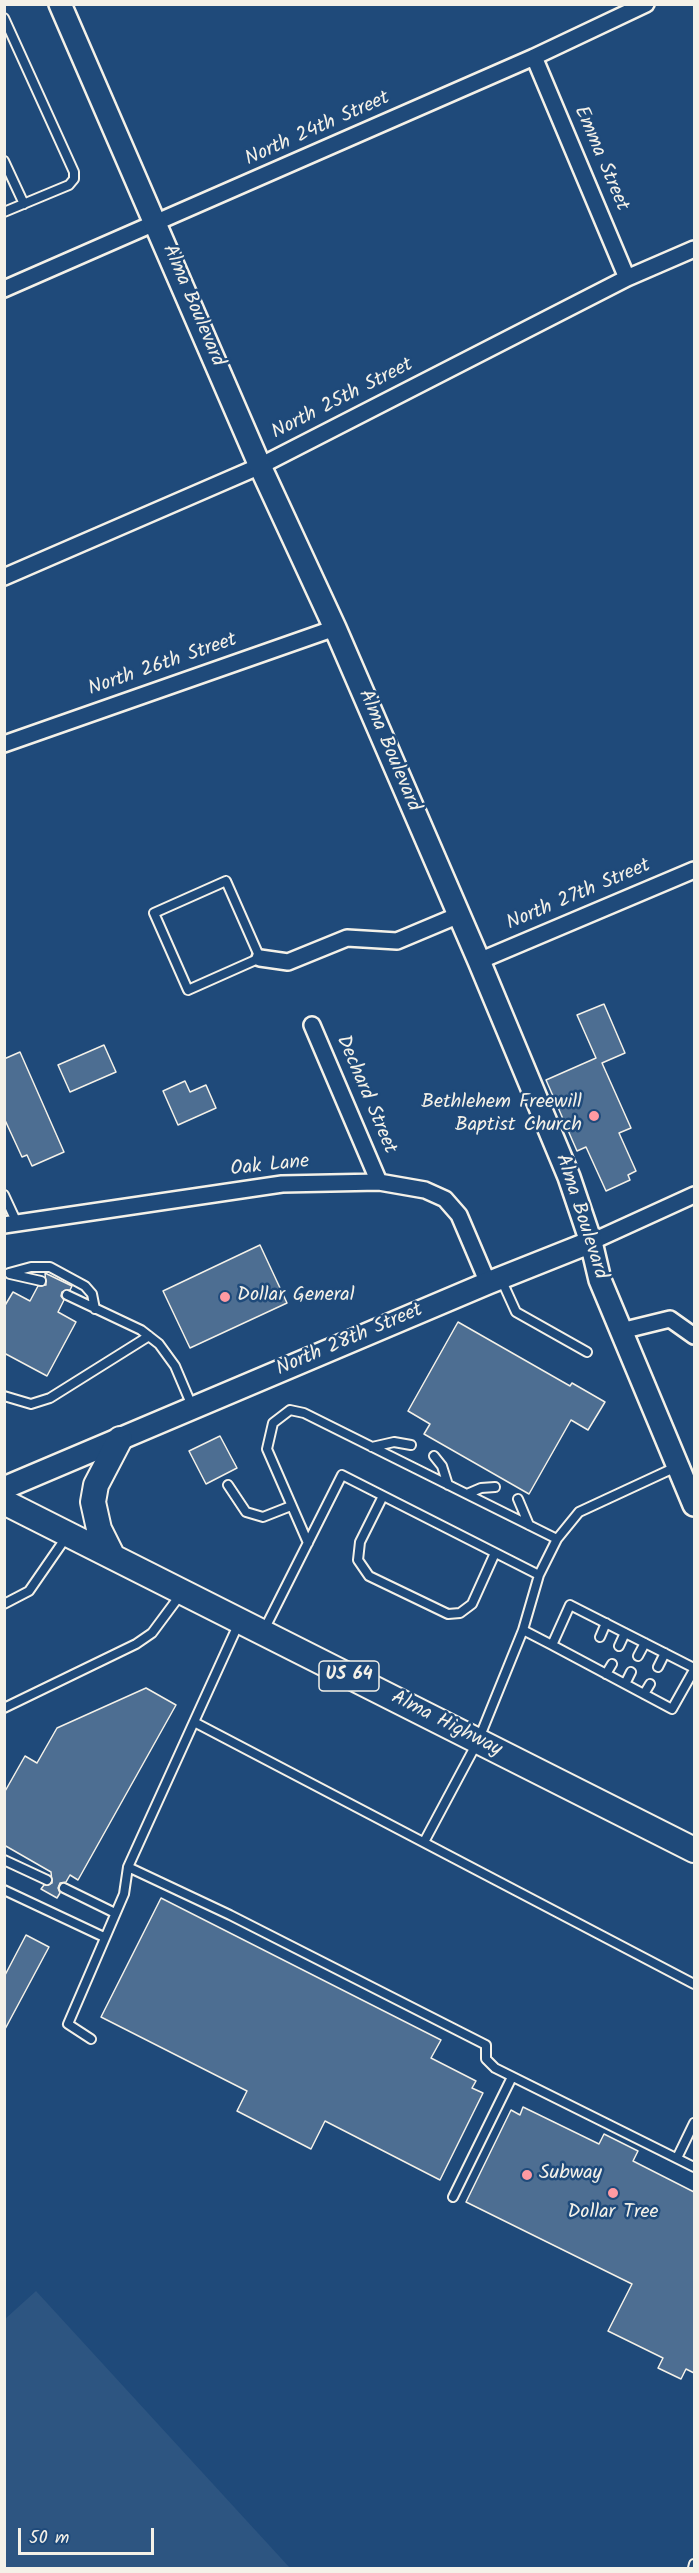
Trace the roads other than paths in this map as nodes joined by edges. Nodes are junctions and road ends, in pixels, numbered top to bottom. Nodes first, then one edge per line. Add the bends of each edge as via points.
1 (60, 4) edge
2 (646, 4) edge
3 (4, 18) edge
4 (534, 57) junction
5 (4, 161) edge
6 (24, 204) junction
7 (4, 212) edge
8 (156, 224) junction
9 (694, 249) edge
10 (627, 278) junction
11 (4, 289) edge
12 (260, 466) junction
13 (4, 577) edge
14 (335, 628) junction
15 (4, 744) edge
16 (694, 870) edge
17 (459, 915) junction
18 (260, 958) junction
19 (479, 961) junction
20 (312, 1025) dead end
21 (379, 1182) junction
22 (4, 1195) edge
23 (694, 1195) edge
24 (11, 1224) edge
25 (591, 1242) junction
26 (7, 1274) edge
27 (494, 1280) junction
28 (41, 1281) dead end
29 (67, 1295) dead end
30 (95, 1308) junction
31 (621, 1331) junction
32 (148, 1336) junction
33 (694, 1336) edge
34 (587, 1352) dead end
35 (4, 1396) edge
36 (193, 1408) junction
37 (120, 1439) junction
38 (411, 1445) dead end
39 (372, 1447) junction
40 (434, 1456) dead end
41 (678, 1466) junction
42 (228, 1485) dead end
43 (448, 1485) junction
44 (495, 1487) dead end
45 (4, 1488) edge
46 (466, 1494) junction
47 (383, 1496) junction
48 (518, 1499) dead end
49 (4, 1502) edge
50 (694, 1505) edge
51 (291, 1506) junction
52 (529, 1525) junction
53 (68, 1534) junction
54 (557, 1539) junction
55 (308, 1544) junction
56 (495, 1553) junction
57 (113, 1557) junction
58 (539, 1575) junction
59 (182, 1592) junction
60 (4, 1604) edge
61 (240, 1621) junction
62 (606, 1623) junction
63 (523, 1630) junction
64 (263, 1633) junction
65 (625, 1633) junction
66 (600, 1637) dead end
67 (645, 1643) junction
68 (552, 1645) junction
69 (619, 1646) dead end
70 (665, 1653) junction
71 (592, 1654) dead end
72 (638, 1656) dead end
73 (587, 1664) junction
74 (612, 1664) dead end
75 (658, 1667) dead end
76 (694, 1669) edge
77 (631, 1672) dead end
78 (606, 1674) junction
79 (625, 1684) junction
80 (650, 1684) dead end
81 (644, 1695) junction
82 (4, 1708) edge
83 (194, 1722) junction
84 (478, 1741) junction
85 (424, 1842) junction
86 (694, 1850) edge
87 (4, 1860) edge
88 (128, 1867) junction
89 (47, 1880) dead end
90 (64, 1888) dead end
91 (4, 1890) edge
92 (115, 1913) junction
93 (104, 1937) junction
94 (694, 1984) edge
95 (92, 2039) dead end
96 (512, 2077) junction
97 (694, 2124) edge
98 (677, 2158) junction
99 (694, 2167) edge
100 (453, 2197) dead end

1 - 8 street, Alma Boulevard
2 - 4 street, North 24th Street
3 - 6 lane via 74,171 69,185
4 - 8 street, North 24th Street
4 - 10 street, Emma Street
5 - 6 lane
6 - 7 lane
8 - 11 street, North 24th Street
8 - 12 street, Alma Boulevard
9 - 10 street, North 25th Street
10 - 12 street, North 25th Street
12 - 13 street, North 25th Street
12 - 14 street, Alma Boulevard
14 - 15 street, North 26th Street
14 - 17 street, Alma Boulevard
16 - 19 street, North 27th Street
17 - 18 street via 397,940 347,938 288,962
17 - 19 street, Alma Boulevard
18 - 18 lane via 188,990 154,913 226,881
19 - 25 street, Alma Boulevard via 569,1177
20 - 21 street, Dechard Street
21 - 24 street, Oak Lane via 282,1184
21 - 27 street, Oak Lane via 425,1190 445,1199 459,1215
22 - 24 lane
23 - 25 street, North 28th Street
25 - 27 street, North 28th Street
25 - 31 street, Alma Boulevard via 600,1280
26 - 28 lane
26 - 30 lane via 31,1267 50,1267 86,1286
27 - 34 lane via 516,1312
27 - 36 street, North 28th Street
29 - 30 lane
30 - 32 lane
31 - 33 street via 670,1319
31 - 41 street, Alma Boulevard
32 - 35 lane via 50,1398 31,1404
32 - 36 lane via 175,1366
36 - 37 street, North 28th Street
37 - 45 street, North 28th Street
37 - 57 main road via 96,1485 93,1502 99,1529
38 - 39 lane
39 - 43 lane
39 - 51 lane via 304,1413 290,1410 273,1423 267,1449
40 - 43 lane
41 - 50 street, Alma Boulevard
41 - 54 lane via 579,1512
42 - 51 lane via 246,1512 263,1517
43 - 46 lane
44 - 46 lane
46 - 52 lane
47 - 55 lane via 342,1475
47 - 56 lane
47 - 56 lane via 360,1542 358,1560 369,1576 448,1614 460,1613 472,1604
48 - 52 lane
49 - 53 main road, Alma Highway / US 64
51 - 55 lane
52 - 54 lane
53 - 57 main road, Alma Highway / US 64
53 - 60 lane via 29,1591
54 - 58 lane
55 - 64 lane
56 - 58 lane
57 - 59 main road, Alma Highway / US 64
58 - 63 lane
59 - 61 main road, Alma Highway / US 64
59 - 82 lane via 152,1633 136,1644
61 - 64 main road, Alma Highway / US 64
61 - 83 lane
62 - 65 lane
62 - 66 lane
62 - 68 lane via 570,1605
63 - 68 lane
63 - 84 lane
64 - 84 main road, Alma Highway / US 64
65 - 67 lane
65 - 69 lane
67 - 70 lane
67 - 72 lane
68 - 73 lane
70 - 75 lane
70 - 76 lane
71 - 73 lane
73 - 78 lane
74 - 78 lane
76 - 81 lane via 672,1709
77 - 79 lane
78 - 79 lane
79 - 81 lane
80 - 81 lane
83 - 85 lane
83 - 88 lane
84 - 85 lane
84 - 86 main road, Alma Highway / US 64
85 - 94 lane
87 - 89 lane
88 - 92 lane via 124,1894
88 - 96 lane via 486,2045 486,2059
90 - 92 lane
91 - 93 lane
92 - 93 lane
93 - 95 lane via 68,2025
96 - 98 lane
96 - 100 lane
97 - 98 lane
98 - 99 lane

